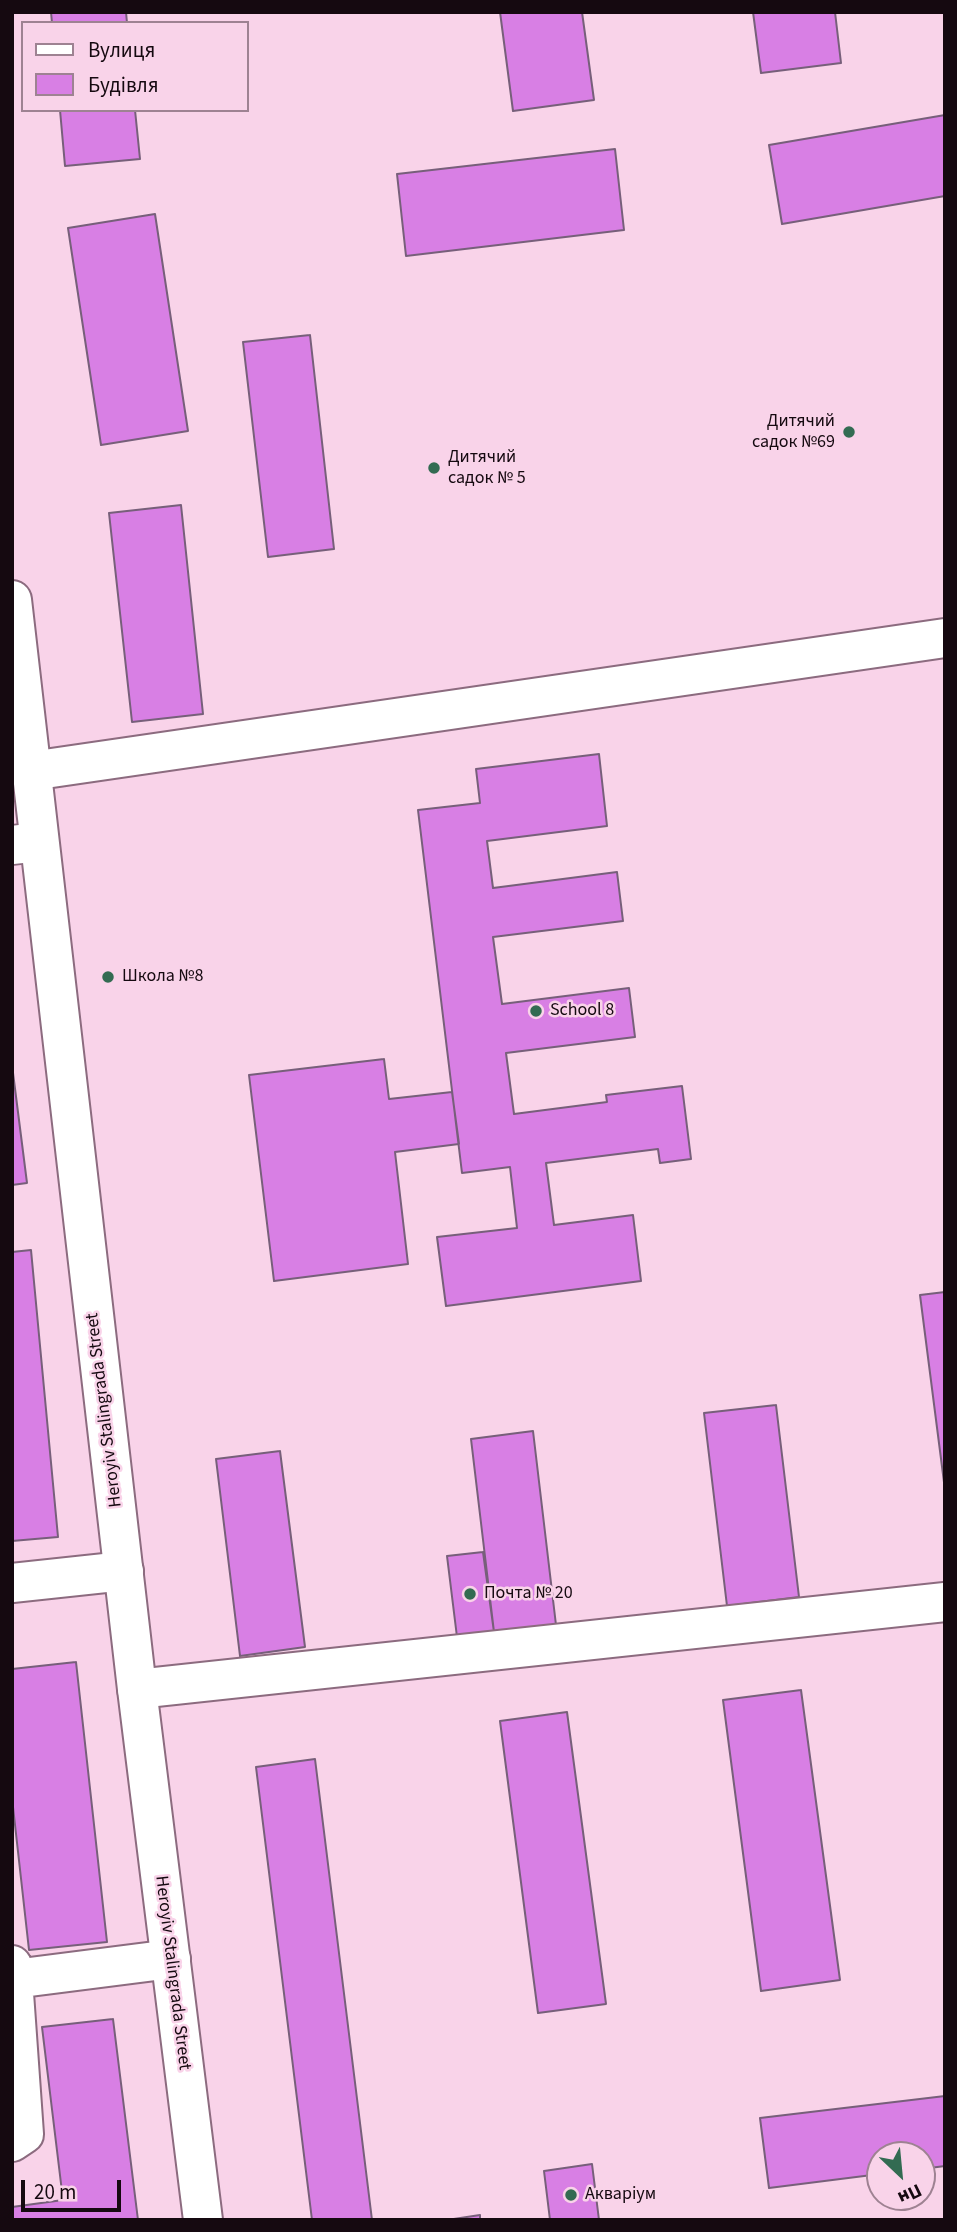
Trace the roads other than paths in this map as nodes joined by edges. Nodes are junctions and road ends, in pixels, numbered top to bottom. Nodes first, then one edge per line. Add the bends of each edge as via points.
1 (12, 600) edge
2 (945, 638) edge
3 (32, 771) junction
4 (26, 844) edge
5 (124, 1571) junction
6 (12, 1583) edge
7 (945, 1602) edge
8 (137, 1689) junction
9 (171, 1959) junction
10 (13, 1972) edge
11 (12, 2141) edge
12 (203, 2220) edge

1 - 3 main road, Heroyiv Stalingrada Street
2 - 3 main road
3 - 4 main road, Heroyiv Stalingrada Street
4 - 5 main road, Heroyiv Stalingrada Street
5 - 6 main road
5 - 8 main road, Heroyiv Stalingrada Street
7 - 8 main road
8 - 9 main road, Heroyiv Stalingrada Street
9 - 10 main road
9 - 12 main road, Heroyiv Stalingrada Street
10 - 11 main road via 24,2134

